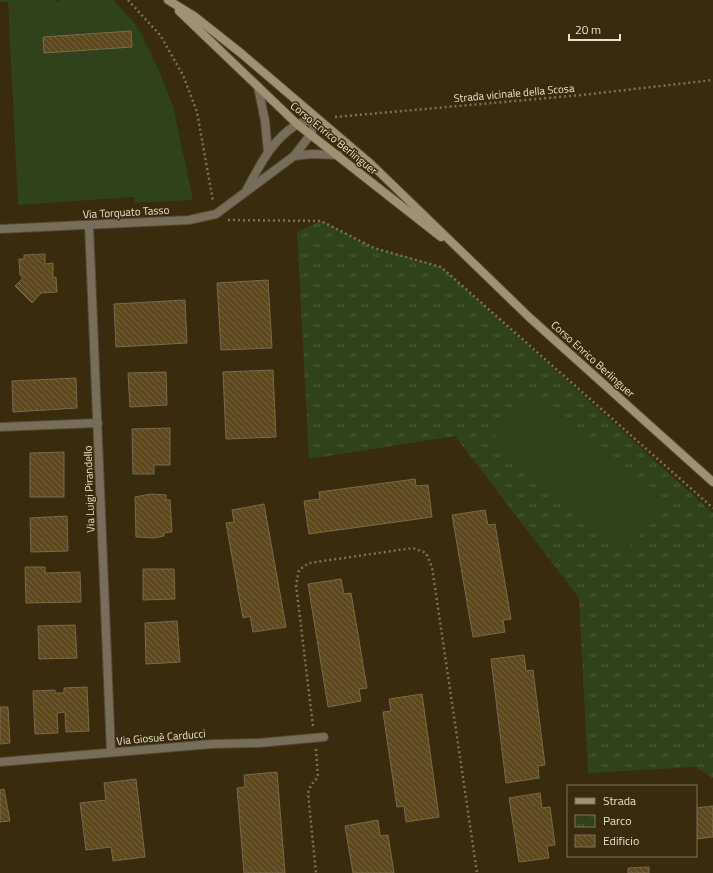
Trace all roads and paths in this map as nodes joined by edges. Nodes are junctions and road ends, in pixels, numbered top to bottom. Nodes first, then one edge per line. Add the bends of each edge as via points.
1 (128, 0) edge
2 (168, 0) edge
3 (713, 80) edge
4 (258, 87) junction
5 (316, 119) junction
6 (297, 124) junction
7 (311, 134) junction
8 (268, 152) junction
9 (338, 155) junction
10 (294, 156) junction
11 (245, 193) junction
12 (216, 214) junction
13 (88, 225) junction
14 (0, 229) edge
15 (460, 250) junction
16 (98, 423) junction
17 (0, 427) edge
18 (713, 482) edge
19 (713, 508) edge
20 (324, 736) dead end
21 (314, 738) junction
22 (111, 752) junction
23 (0, 762) edge
24 (316, 873) edge
25 (476, 873) edge

1 - 12 path via 160,35 183,75 197,112
2 - 4 street, Corso Enrico Berlinguer
2 - 5 street, Corso Enrico Berlinguer via 194,16 242,54
3 - 5 path, Strada vicinale della Scosa via 582,95
4 - 6 street, Corso Enrico Berlinguer
4 - 8 street
5 - 6 street, Via Torquato Tasso
5 - 7 street, Via Torquato Tasso
5 - 15 street, Corso Enrico Berlinguer via 371,164
6 - 7 street, Corso Enrico Berlinguer
6 - 8 street, Via Torquato Tasso
7 - 9 street, Corso Enrico Berlinguer
7 - 10 street, Via Torquato Tasso
8 - 11 street, Via Torquato Tasso
9 - 10 street
9 - 15 street, Corso Enrico Berlinguer via 423,225
10 - 11 street, Via Torquato Tasso
11 - 12 street, Via Torquato Tasso
12 - 13 street, Via Torquato Tasso via 189,220
12 - 19 path via 221,220 321,221 374,248 440,266
13 - 14 street, Via Torquato Tasso
13 - 16 street, Via Luigi Pirandello
15 - 18 street, Corso Enrico Berlinguer via 530,318
16 - 17 street
16 - 22 street, Via Luigi Pirandello
20 - 21 street, Via Giosuè Carducci
21 - 22 street, Via Giosuè Carducci
21 - 24 path via 318,777 308,793
21 - 25 path via 296,585 300,570 310,563 413,548 426,553 432,567
22 - 23 street, Via Giosuè Carducci

